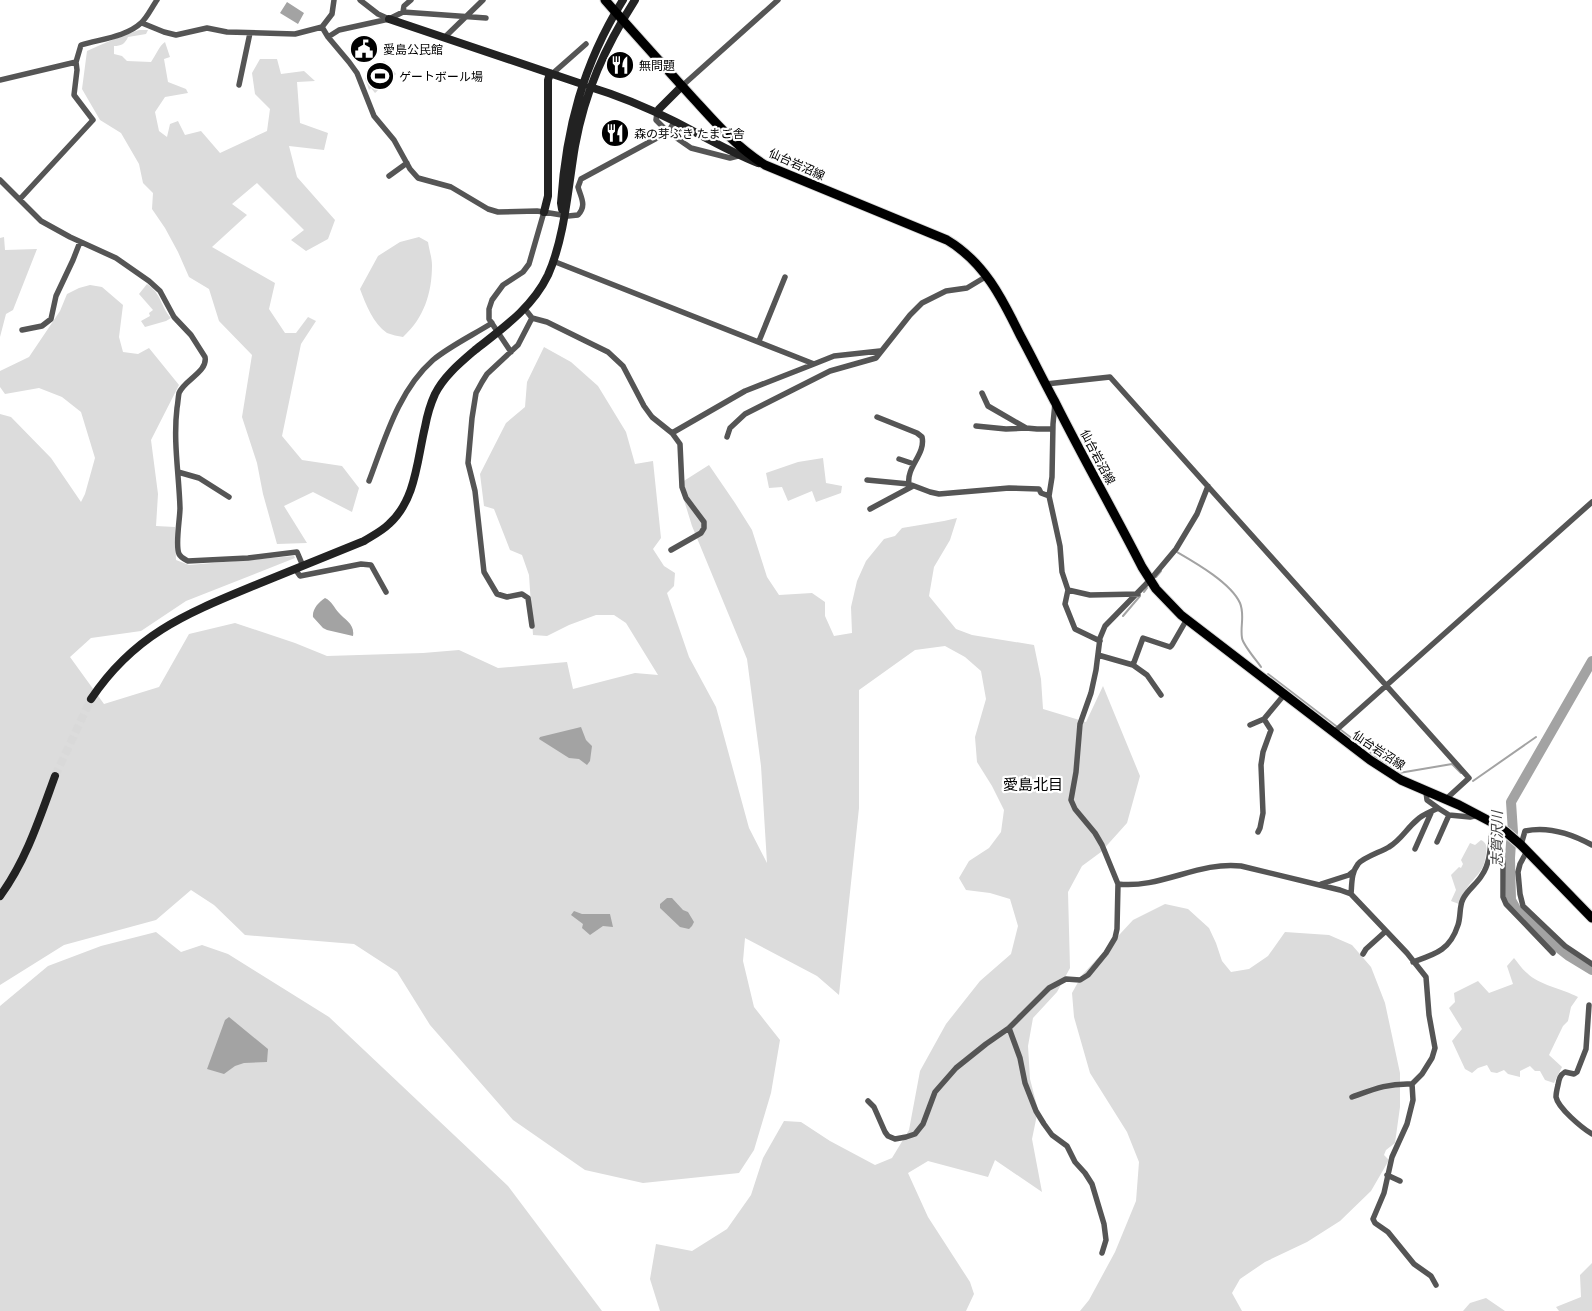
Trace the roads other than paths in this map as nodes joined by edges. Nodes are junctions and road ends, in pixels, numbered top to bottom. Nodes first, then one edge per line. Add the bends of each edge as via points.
1 (157, 0) edge
2 (334, 0) edge
3 (360, 0) edge
4 (411, 0) edge
5 (484, 0) edge
6 (606, 0) edge
7 (623, 0) edge
8 (634, 0) edge
9 (778, 0) edge
10 (403, 12) junction
11 (616, 12) junction
12 (466, 17) junction
13 (486, 18) dead end
14 (390, 19) junction
15 (622, 19) junction
16 (142, 23) junction
17 (322, 27) junction
18 (250, 32) junction
19 (328, 37) junction
20 (446, 37) junction
21 (586, 44) dead end
22 (76, 62) junction
23 (551, 74) junction
24 (0, 80) edge
25 (239, 85) dead end
26 (586, 86) junction
27 (682, 86) junction
28 (657, 113) junction
29 (675, 122) junction
30 (668, 132) junction
31 (744, 155) junction
32 (407, 163) junction
33 (389, 176) dead end
34 (0, 180) edge
35 (20, 199) junction
36 (544, 212) junction
37 (564, 216) junction
38 (80, 242) junction
39 (553, 261) junction
40 (987, 276) junction
41 (786, 278) dead end
42 (525, 309) junction
43 (532, 318) junction
44 (492, 323) junction
45 (22, 330) dead end
46 (497, 333) junction
47 (759, 342) junction
48 (511, 352) junction
49 (880, 352) junction
50 (814, 364) junction
51 (1046, 384) junction
52 (982, 393) dead end
53 (1055, 403) junction
54 (877, 417) dead end
55 (976, 426) dead end
56 (1026, 428) junction
57 (1052, 429) junction
58 (672, 433) junction
59 (727, 436) dead end
60 (899, 459) dead end
61 (914, 464) junction
62 (178, 472) junction
63 (867, 480) dead end
64 (369, 481) dead end
65 (911, 485) junction
66 (1208, 486) junction
67 (1049, 496) junction
68 (229, 497) dead end
69 (1592, 502) edge
70 (870, 509) dead end
71 (672, 550) dead end
72 (303, 566) junction
73 (295, 569) junction
74 (1150, 580) junction
75 (1068, 590) junction
76 (386, 592) dead end
77 (1138, 594) junction
78 (1187, 619) junction
79 (532, 626) dead end
80 (1100, 641) junction
81 (1098, 654) junction
82 (1133, 665) junction
83 (1387, 686) junction
84 (1162, 695) dead end
85 (1284, 695) junction
86 (91, 699) tunnel mouth
87 (1264, 719) junction
88 (1250, 725) dead end
89 (1333, 733) junction
90 (55, 776) tunnel mouth
91 (1426, 792) junction
92 (1446, 799) junction
93 (1438, 808) junction
94 (1431, 813) junction
95 (1449, 815) junction
96 (1479, 815) junction
97 (1494, 824) junction
98 (1258, 832) dead end
99 (1491, 841) junction
100 (1437, 842) dead end
101 (1592, 845) edge
102 (1522, 846) junction
103 (1415, 849) dead end
104 (1354, 871) junction
105 (1118, 884) junction
106 (1319, 885) junction
107 (1351, 894) junction
108 (0, 896) edge
109 (1592, 918) edge
110 (1386, 931) junction
111 (1364, 954) dead end
112 (1553, 954) dead end
113 (1413, 962) junction
114 (1592, 964) edge
115 (1590, 1005) dead end
116 (1009, 1028) junction
117 (1412, 1084) junction
118 (1352, 1097) dead end
119 (868, 1101) dead end
120 (1592, 1134) edge
121 (1387, 1175) junction
122 (1400, 1181) dead end
123 (1102, 1253) dead end
124 (1436, 1285) dead end

1 - 16 street
2 - 17 street via 332,14
3 - 14 street
4 - 10 street
5 - 12 street
6 - 11 main road, 仙台岩沼線
7 - 11 street
8 - 15 street
9 - 27 street
10 - 12 street
10 - 14 street
11 - 15 main road, 仙台岩沼線
11 - 26 street via 596,49
12 - 13 street
12 - 20 street
14 - 19 street via 339,30
14 - 20 street
15 - 26 street
15 - 27 main road, 仙台岩沼線
16 - 18 street via 176,35 208,28
16 - 22 street via 121,34 81,45
17 - 18 street via 295,34
17 - 19 street
18 - 25 street
19 - 32 street via 357,73 374,116 394,140
20 - 23 street
21 - 23 street
22 - 24 street
22 - 35 street via 74,95 93,120
23 - 26 street
23 - 36 street via 548,80 548,196
26 - 28 street
26 - 37 street via 572,120 565,155 561,204
27 - 28 street
27 - 31 main road, 仙台岩沼線
28 - 29 street
28 - 30 street via 656,120
29 - 30 street
29 - 31 street
30 - 31 street via 691,148 730,158
30 - 37 street via 581,179 578,186 584,201 582,211 572,217
31 - 40 main road, 仙台岩沼線 via 947,240 963,251
32 - 33 street
32 - 36 street via 418,178 451,187 488,209
34 - 35 street
35 - 38 street via 41,221
36 - 37 street
36 - 44 street via 529,264 503,285 492,300 489,309
37 - 39 street
38 - 45 street via 56,296 51,319 42,326
38 - 62 street via 116,258 149,281 205,357 204,366 179,393 175,441
39 - 42 street via 542,285
39 - 47 street
40 - 49 street via 968,288 946,291 922,303
40 - 51 main road, 仙台岩沼線
41 - 47 street
42 - 43 street
42 - 46 street
43 - 48 street via 522,340
43 - 58 street via 608,352 623,366 652,417
44 - 46 street
44 - 64 street via 434,360 416,378 399,404
46 - 48 street
46 - 72 street via 453,369 434,396 411,491 400,512 388,526 364,541
47 - 50 street
48 - 79 street via 487,374 476,393 468,463 475,491 484,572 497,594 507,597 522,594 528,598
49 - 50 street via 834,356
49 - 59 street via 876,358 830,371 745,414 730,428
50 - 58 street via 745,391
51 - 53 main road, 仙台岩沼線
51 - 66 street via 1110,377
52 - 56 street via 988,406
53 - 57 street
53 - 74 main road, 仙台岩沼線
54 - 61 street via 917,432 922,437 923,445
55 - 56 street
56 - 57 street
57 - 67 street
58 - 71 street via 680,444 682,488 704,522 704,528
60 - 61 street
61 - 65 street via 909,480
62 - 68 street via 200,478
62 - 72 street via 178,548 183,559 248,558 297,552
63 - 65 street
65 - 67 street via 939,494 1009,488 1039,489
65 - 70 street
66 - 74 street via 1188,530
66 - 83 street
67 - 75 street
69 - 83 street
72 - 73 street
73 - 76 street via 300,576 361,564 371,565
73 - 86 street via 208,604 147,638 115,667
74 - 77 street
74 - 78 main road, 仙台岩沼線 via 1168,603
75 - 77 street via 1090,595
75 - 80 street via 1065,604 1073,626
77 - 80 street via 1106,626
78 - 82 street via 1170,647 1143,638
78 - 85 main road, 仙台岩沼線
80 - 81 street
81 - 82 street
81 - 105 street via 1091,693 1080,724 1072,800 1075,810 1102,845
82 - 84 street via 1147,675
83 - 89 street
83 - 92 street via 1469,778
85 - 87 street
85 - 89 main road, 仙台岩沼線
87 - 88 street
87 - 98 street via 1271,730 1260,765 1263,813
89 - 91 main road, 仙台岩沼線 via 1385,771
90 - 108 street via 20,864
91 - 92 main road, 仙台岩沼線
91 - 93 street via 1427,800
92 - 96 main road, 仙台岩沼線
93 - 94 street
93 - 95 street
94 - 103 street
94 - 104 street via 1418,818 1391,846 1359,863
95 - 96 street via 1470,818
95 - 100 street
96 - 97 main road, 仙台岩沼線
97 - 99 street
97 - 102 main road, 仙台岩沼線
99 - 112 street via 1503,862 1506,904
99 - 113 street via 1487,866 1462,900 1458,925 1451,939 1439,953
101 - 102 street via 1565,833 1534,829 1525,831
102 - 109 main road, 仙台岩沼線
102 - 114 street via 1518,872 1523,906 1565,946
104 - 106 street
104 - 107 street
105 - 106 street via 1154,882 1227,864
105 - 116 street via 1115,938 1096,966 1080,980 1066,979 1049,988
106 - 107 street
107 - 110 street
110 - 111 street
110 - 113 street
113 - 117 street via 1426,977 1435,1048 1422,1074
115 - 120 street via 1586,1049 1577,1072 1562,1073 1556,1096 1579,1125
116 - 119 street via 956,1068 935,1092 923,1124 915,1134 895,1139 888,1136
116 - 123 street via 1020,1058 1024,1083 1036,1111 1052,1135 1067,1146 1092,1184 1104,1224 1106,1240
117 - 118 street via 1380,1086
117 - 121 street via 1413,1100 1407,1124
121 - 122 street
121 - 124 street via 1374,1222 1388,1232

